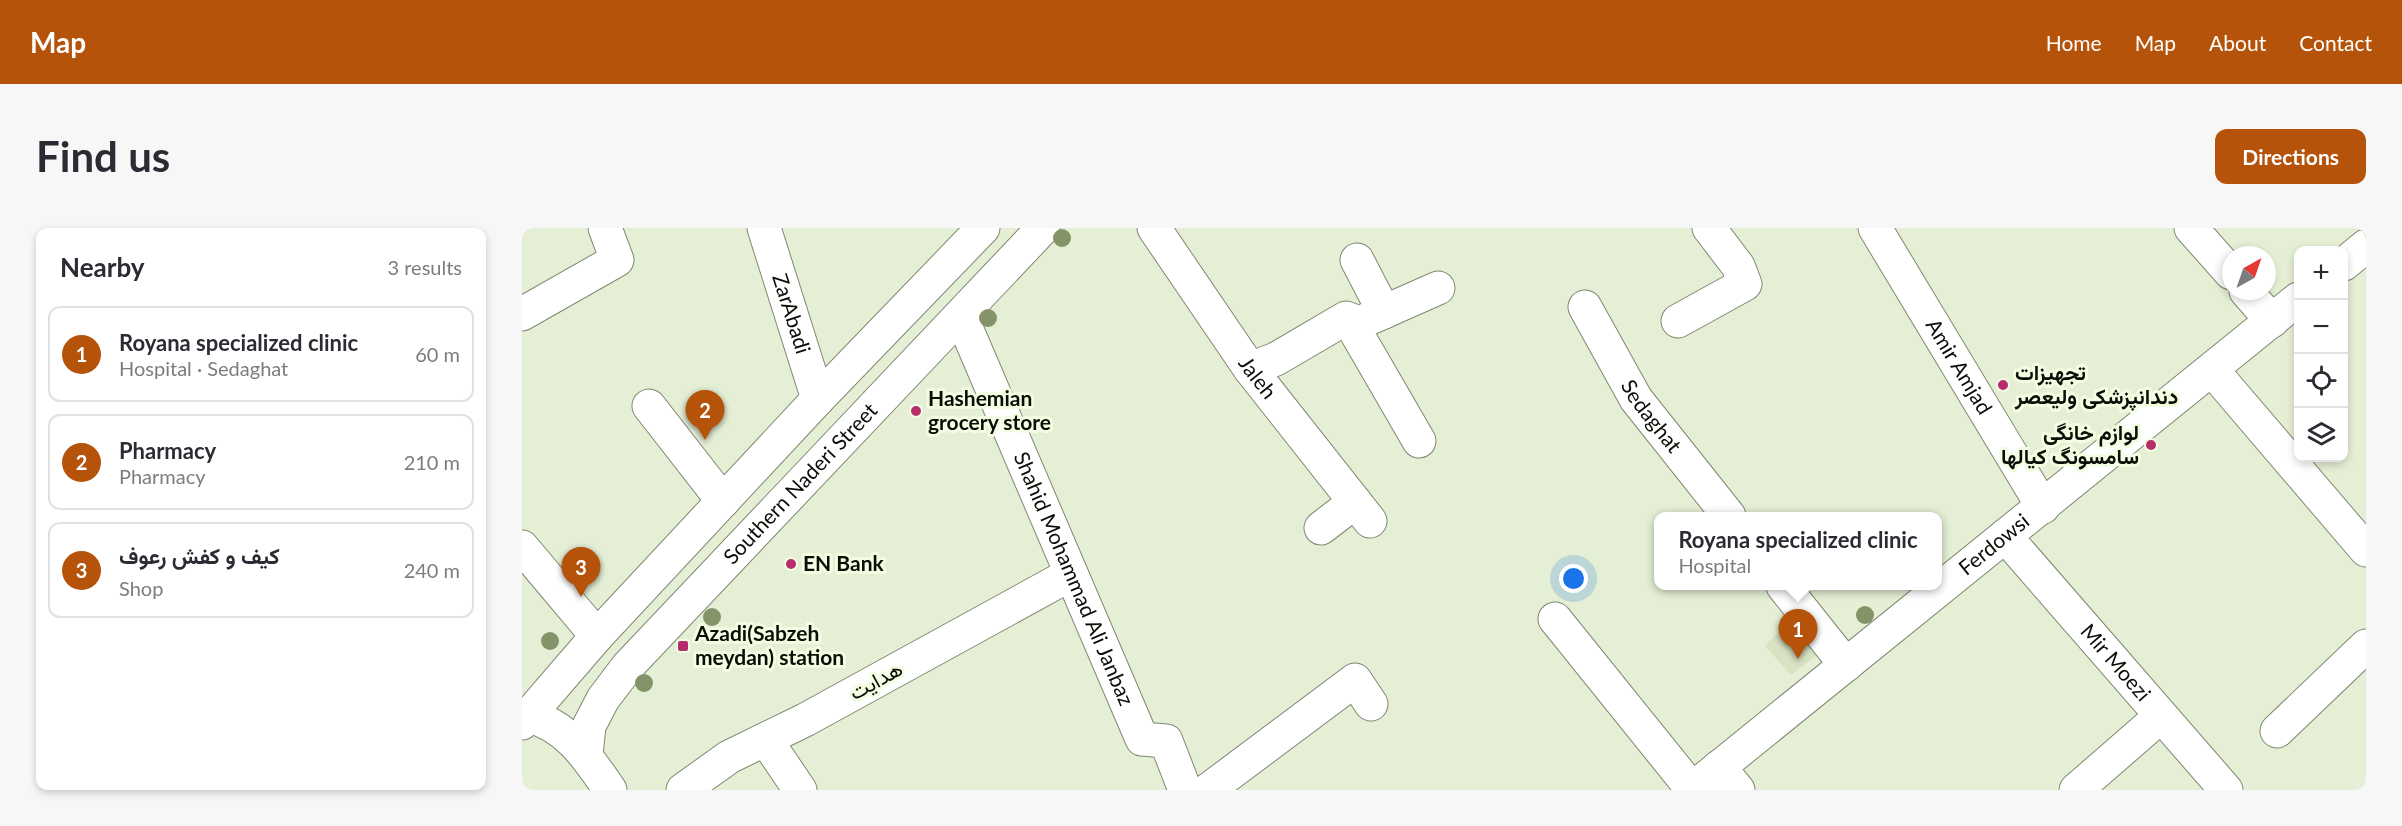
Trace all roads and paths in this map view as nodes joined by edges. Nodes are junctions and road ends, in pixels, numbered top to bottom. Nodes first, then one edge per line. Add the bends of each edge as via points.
1 (605, 228) edge
2 (764, 228) edge
3 (983, 228) edge
4 (1042, 228) edge
5 (1709, 228) edge
6 (2192, 228) edge
7 (1156, 229) edge
8 (1887, 232) edge
9 (2366, 246) edge
10 (2348, 260) edge
11 (1357, 261) dead end
12 (2222, 263) edge
13 (1438, 288) dead end
14 (2254, 300) edge
15 (2297, 300) edge
16 (1585, 307) dead end
17 (522, 314) edge
18 (961, 316) junction
19 (1372, 317) junction
20 (1678, 321) dead end
21 (2272, 321) junction
22 (1250, 369) junction
23 (2212, 370) junction
24 (818, 399) junction
25 (649, 406) dead end
26 (1419, 441) dead end
27 (723, 501) junction
28 (2043, 507) junction
29 (1726, 512) edge
30 (1321, 528) dead end
31 (2005, 536) junction
32 (522, 547) edge
33 (2366, 550) edge
34 (1071, 574) junction
35 (1942, 587) edge
36 (1787, 590) edge
37 (1938, 590) edge
38 (1555, 619) dead end
39 (597, 636) junction
40 (2366, 646) edge
41 (1846, 665) junction
42 (550, 691) junction
43 (1371, 704) dead end
44 (2161, 716) junction
45 (593, 718) junction
46 (525, 719) edge
47 (2277, 731) dead end
48 (766, 740) junction
49 (586, 755) junction
50 (1729, 779) edge
51 (610, 790) edge
52 (683, 790) edge
53 (800, 790) edge
54 (1185, 790) edge
55 (1208, 790) edge
56 (1691, 790) edge
57 (2076, 790) edge
58 (2226, 790) edge

1 - 17 street via 617,260
2 - 24 street, ZarAbadi
3 - 24 street, Southern Naderi Street
4 - 18 street, Southern Naderi Street
5 - 20 street via 1738,266 1745,284
6 - 12 street
7 - 22 street, Jaleh
8 - 28 street, Amir Amjad
9 - 10 street
11 - 19 street
13 - 19 street
14 - 21 street
15 - 21 street, Ferdowsi
16 - 29 street, Sedaghat via 1636,399
18 - 34 street, Shahid Mohammad Ali Janbaz
18 - 45 street, Southern Naderi Street via 628,666
19 - 22 street via 1346,318 1276,359
19 - 26 street via 1357,334
21 - 23 street, Ferdowsi
22 - 30 street, Jaleh via 1362,512
23 - 28 street, Ferdowsi
23 - 33 street
24 - 27 street, Southern Naderi Street
25 - 27 street
27 - 39 street, Southern Naderi Street
28 - 31 street, Ferdowsi
31 - 35 street, Ferdowsi
31 - 44 street, Mir Moezi
32 - 39 street
34 - 48 street, هدایت
34 - 54 street, Shahid Mohammad Ali Janbaz via 1142,739 1166,741
36 - 41 street
37 - 41 street, Ferdowsi
38 - 56 street
39 - 42 street, Southern Naderi Street
40 - 47 street
41 - 50 street, Ferdowsi
42 - 45 street via 553,701 568,716
42 - 46 street, Southern Naderi Street
43 - 55 street via 1355,680
44 - 57 street
44 - 58 street, Mir Moezi
45 - 49 street, Southern Naderi Street
46 - 49 street via 556,726
48 - 52 street, هدایت via 729,757
48 - 53 street
49 - 51 street
50 - 56 street, Ferdowsi

